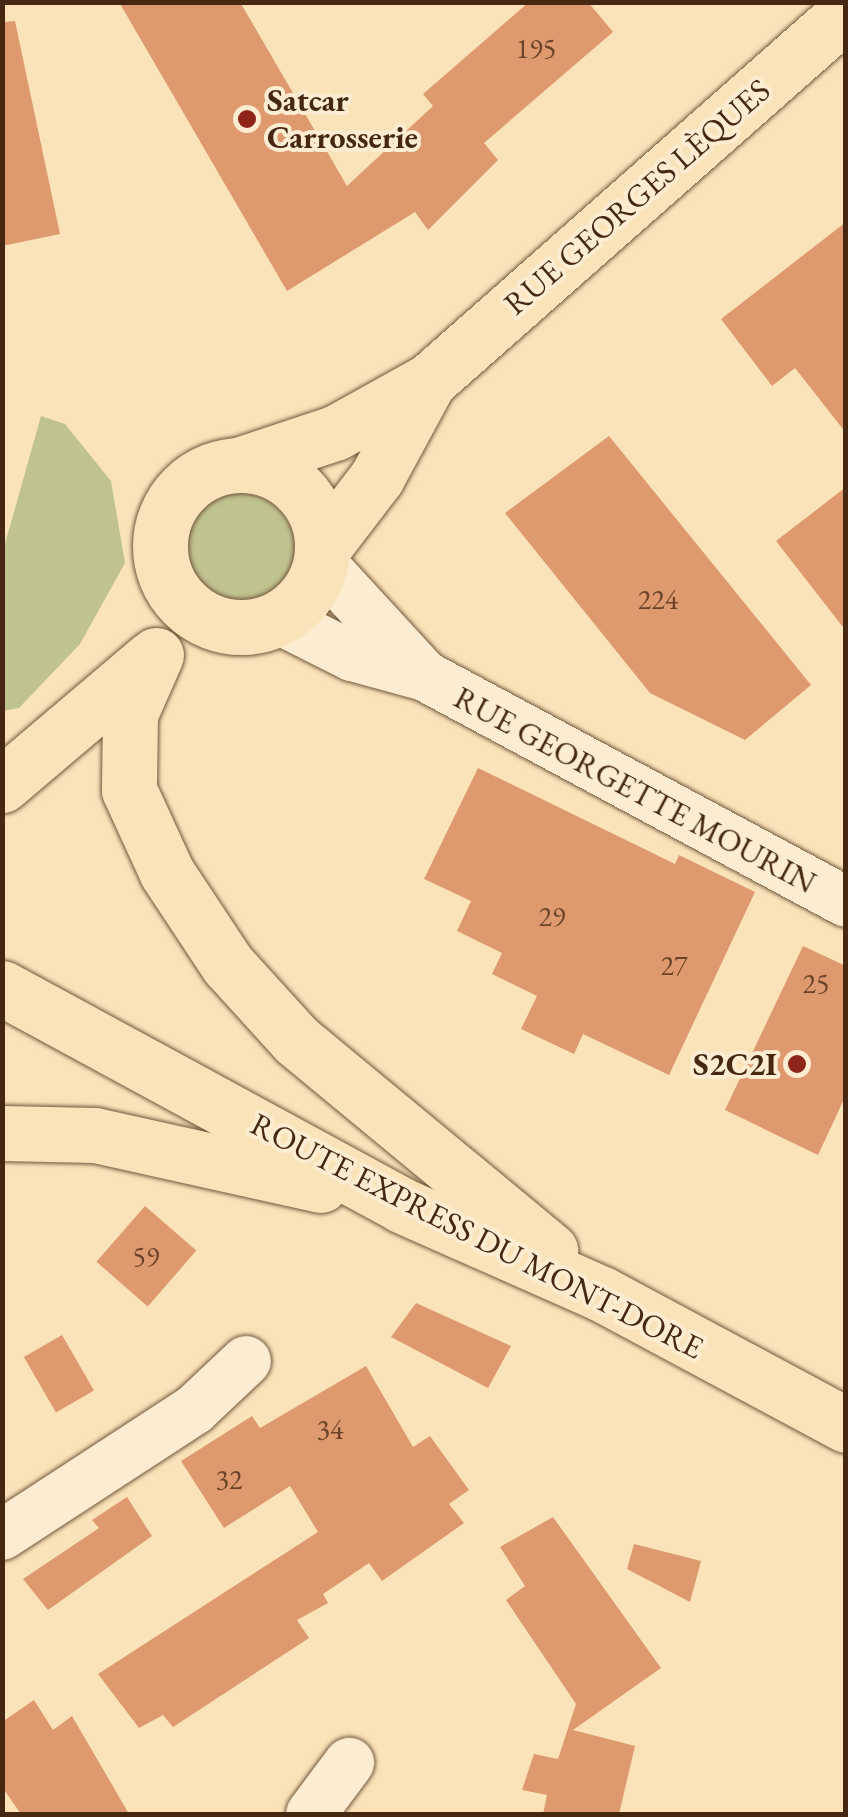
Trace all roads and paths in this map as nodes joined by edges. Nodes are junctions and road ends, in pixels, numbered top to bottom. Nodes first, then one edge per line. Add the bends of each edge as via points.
1 (846, 13) edge
2 (429, 382) junction
3 (238, 465) junction
4 (322, 556) junction
5 (164, 572) junction
6 (257, 623) junction
7 (156, 655) junction
8 (425, 676) junction
9 (98, 698) junction
10 (22, 748) edge
11 (2, 785) edge
12 (846, 902) edge
13 (2, 988) edge
14 (2, 1133) edge
15 (401, 1205) junction
16 (602, 1294) junction
17 (246, 1361) dead end
18 (846, 1425) edge
19 (2, 1535) edge
20 (349, 1763) dead end
21 (311, 1814) edge

1 - 2 main road, RUE GEORGES LÈQUES
2 - 3 main road, RUE GEORGES LÈQUES via 335,433
2 - 4 main road, RUE GEORGES LÈQUES
3 - 4 main road via 288,480 319,523
3 - 5 main road via 189,484 172,504 162,526
4 - 6 main road via 305,595
4 - 8 street, RUE GEORGETTE MOURIN
5 - 6 main road via 192,610
5 - 9 main road
6 - 7 main road
6 - 8 street, RUE GEORGETTE MOURIN
7 - 9 main road
7 - 16 main road via 130,714 128,790 167,873 228,965 296,1040
8 - 12 street, RUE GEORGETTE MOURIN
9 - 10 main road
10 - 11 main road
13 - 15 main road, ROUTE EXPRESS DU MONT-DORE
14 - 15 main road via 131,1142
15 - 16 main road, ROUTE EXPRESS DU MONT-DORE
16 - 18 main road, ROUTE EXPRESS DU MONT-DORE
17 - 19 street via 196,1409
20 - 21 street

